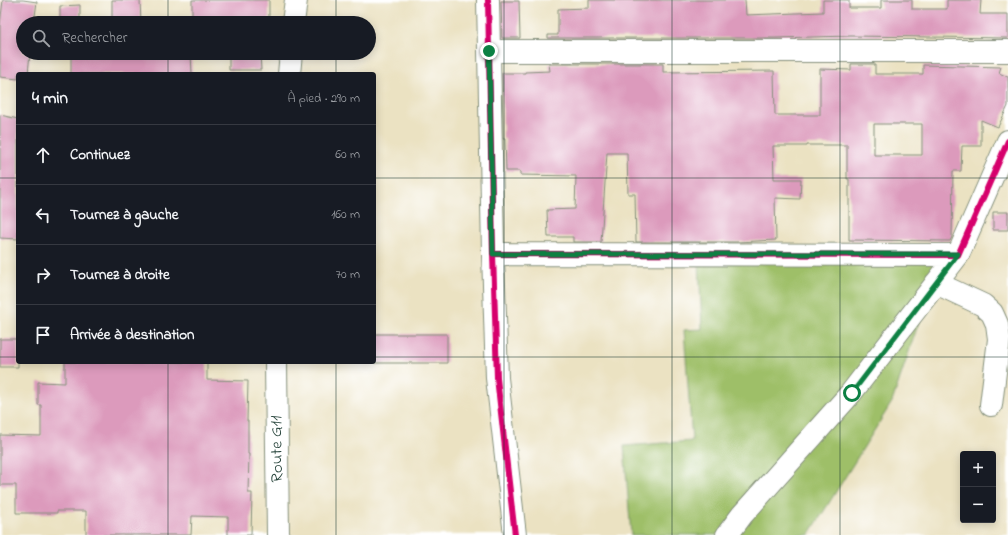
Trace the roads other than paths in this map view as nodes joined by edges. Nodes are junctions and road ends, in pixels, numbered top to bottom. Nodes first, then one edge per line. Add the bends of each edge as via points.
1 (296, 0) edge
2 (488, 0) edge
3 (294, 16) edge
4 (489, 51) junction
5 (1008, 51) edge
6 (289, 60) edge
7 (288, 72) edge
8 (1008, 141) edge
9 (493, 254) junction
10 (958, 254) junction
11 (936, 283) junction
12 (276, 364) edge
13 (991, 405) dead end
14 (278, 535) edge
15 (514, 535) edge
16 (727, 535) edge

1 - 3 street
2 - 4 street
4 - 5 street
4 - 9 street
6 - 7 street
8 - 10 street
9 - 10 street
9 - 15 street via 497,378
10 - 11 street
11 - 13 street via 983,305 992,313 997,324 999,339
11 - 16 street via 852,393
12 - 14 street, Route G11

